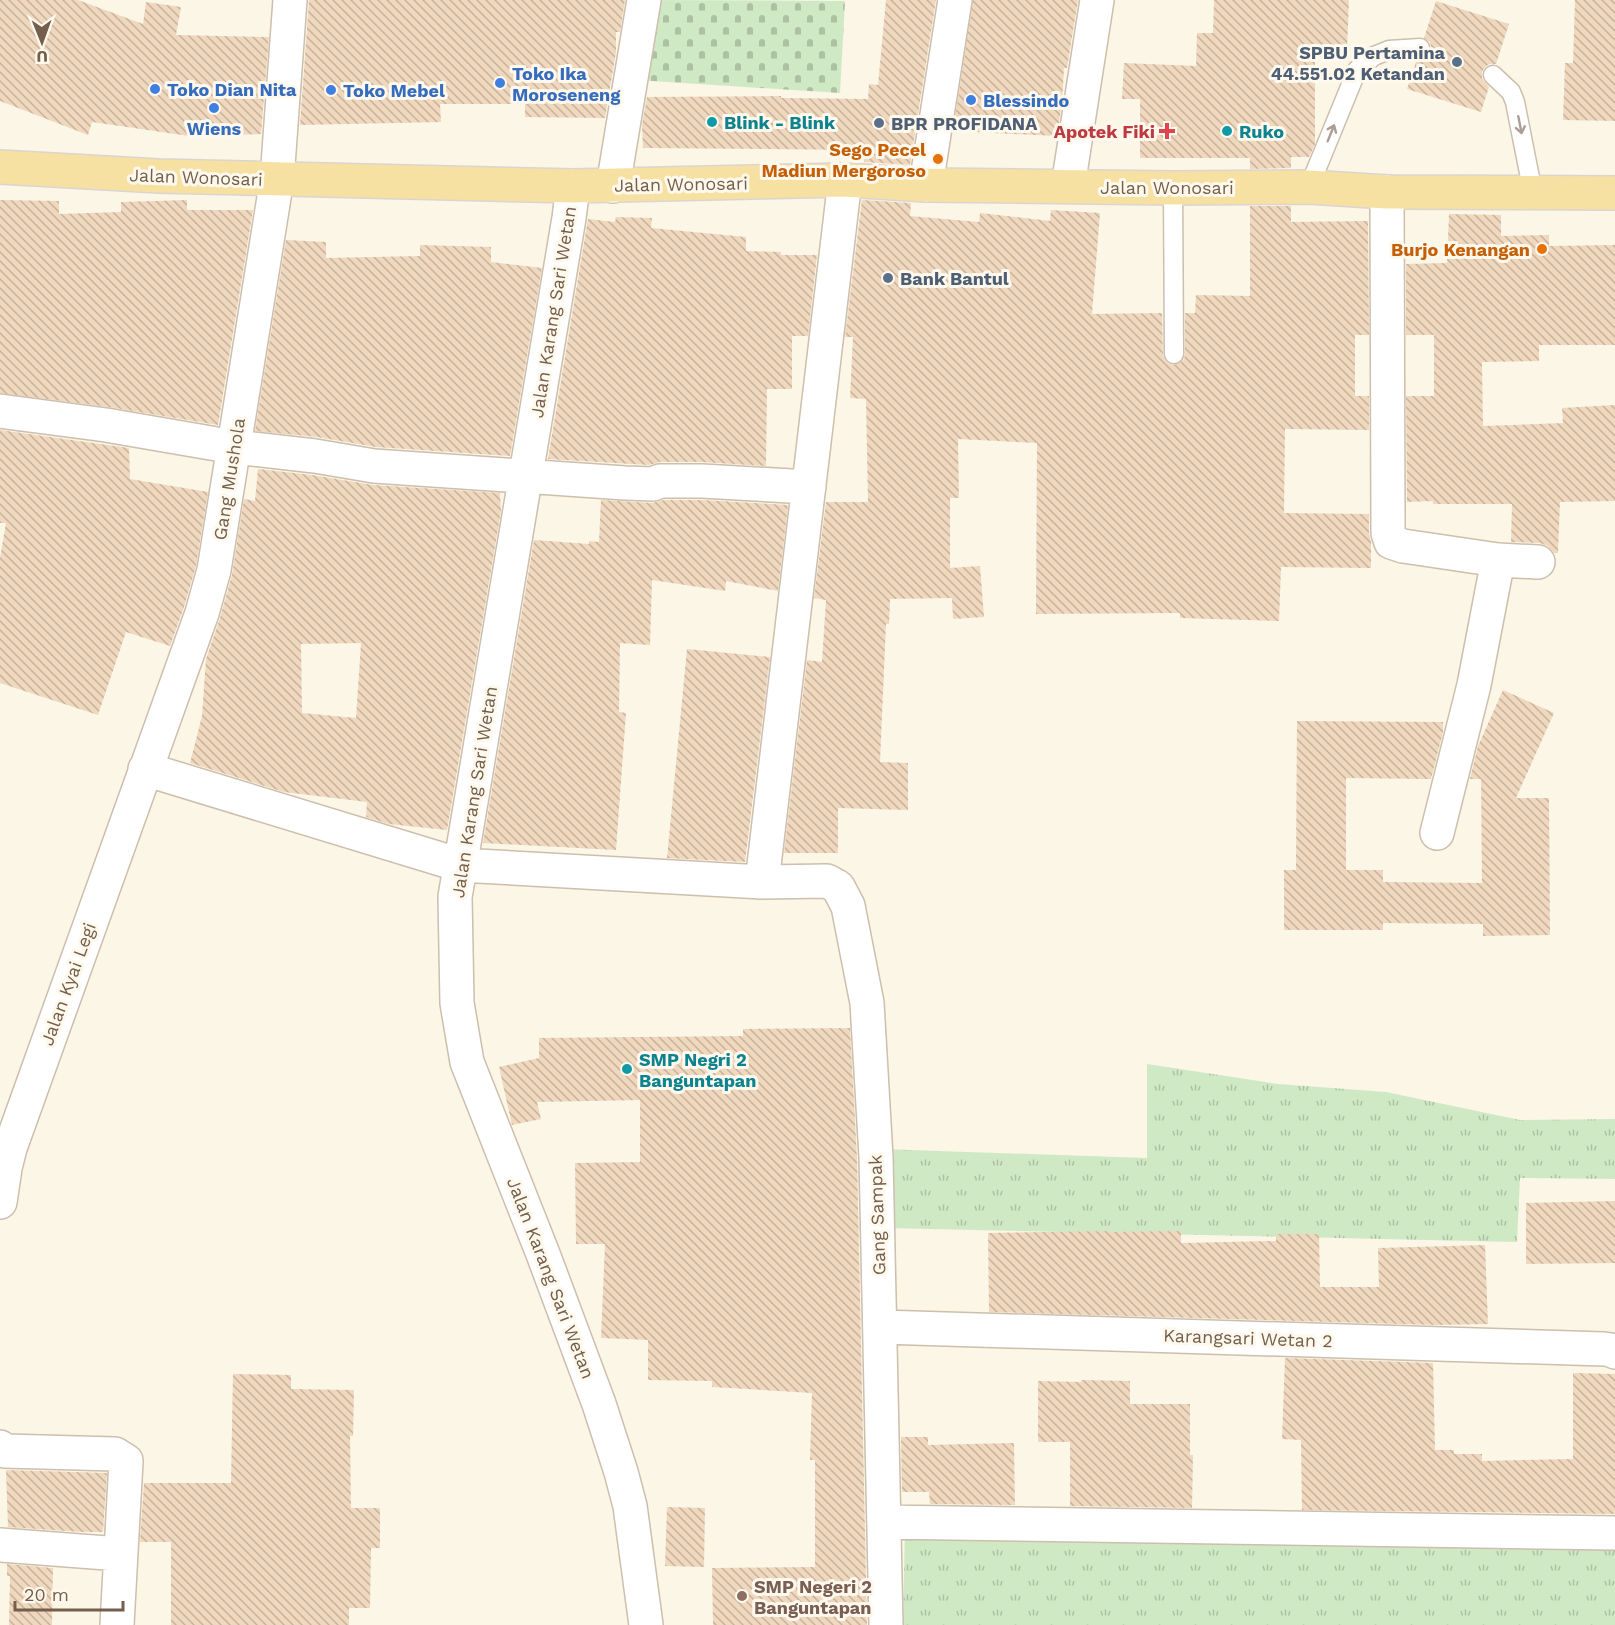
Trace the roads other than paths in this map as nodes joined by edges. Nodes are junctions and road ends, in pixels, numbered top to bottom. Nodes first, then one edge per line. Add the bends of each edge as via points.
1 (290, 0) edge
2 (644, 0) edge
3 (955, 0) edge
4 (1097, 0) edge
5 (1420, 48) dead end
6 (1493, 75) dead end
7 (0, 167) edge
8 (277, 179) junction
9 (845, 180) junction
10 (926, 185) junction
11 (573, 186) junction
12 (613, 186) junction
13 (1068, 186) junction
14 (1309, 187) junction
15 (1173, 188) junction
16 (1387, 192) junction
17 (1533, 193) junction
18 (1615, 194) edge
19 (1174, 354) dead end
20 (0, 411) edge
21 (234, 447) junction
22 (526, 475) junction
23 (809, 487) junction
24 (1498, 560) junction
25 (1538, 562) dead end
26 (146, 769) junction
27 (1437, 833) dead end
28 (460, 865) junction
29 (762, 882) junction
30 (0, 1202) edge
31 (881, 1327) junction
32 (1615, 1352) edge
33 (0, 1447) edge
34 (884, 1522) junction
35 (1615, 1533) edge
36 (0, 1545) edge
37 (120, 1554) junction
38 (117, 1625) edge
39 (646, 1625) edge
40 (886, 1625) edge

1 - 8 street, Gang Mushola
2 - 12 street
3 - 10 street
4 - 13 street
14 -> 5 lane via 1357,70 1389,50
6 -> 17 lane via 1511,92 1515,102
7 - 8 main road, Jalan Wonosari
8 - 11 main road, Jalan Wonosari
8 - 21 street, Gang Mushola
9 - 10 main road, Jalan Wonosari
9 - 12 main road, Jalan Wonosari
9 - 23 street
10 - 13 main road, Jalan Wonosari
11 - 12 main road, Jalan Wonosari
11 - 22 street, Jalan Karang Sari Wetan
13 - 15 main road, Jalan Wonosari
14 - 15 main road, Jalan Wonosari
14 - 16 main road, Jalan Wonosari
15 - 19 lane
16 - 17 main road, Jalan Wonosari
16 - 24 street via 1388,534 1391,542 1403,546
17 - 18 main road, Jalan Wonosari
20 - 21 street
21 - 22 street via 374,466
21 - 26 street, Gang Mushola via 211,581
22 - 23 street via 625,483 702,481
22 - 28 street, Jalan Karang Sari Wetan
23 - 29 street
24 - 25 street
24 - 27 street via 1474,685
26 - 28 street, Gang Sampak
26 - 30 street, Jalan Kyai Legi via 10,1148
28 - 29 street, Gang Sampak
28 - 39 street, Jalan Karang Sari Wetan via 455,897 457,1003 467,1062 547,1265 621,1472 630,1506
29 - 31 street, Gang Sampak via 827,881 838,887 848,906 867,1003
31 - 32 street, Karangsari Wetan 2
31 - 34 street, Gang Sampak
33 - 37 street via 5,1451 116,1454 126,1461
34 - 35 street
34 - 40 street, Gang Sampak
36 - 37 street
37 - 38 street

